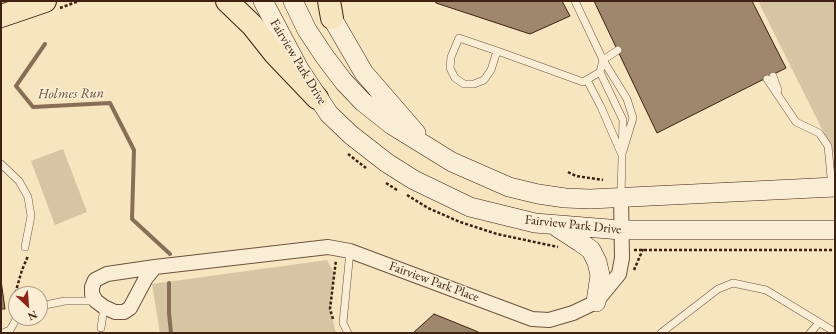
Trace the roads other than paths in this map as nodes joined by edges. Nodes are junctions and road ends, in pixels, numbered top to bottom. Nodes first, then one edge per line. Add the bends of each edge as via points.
1 (45, 1) edge
2 (227, 1) edge
3 (263, 1) edge
4 (293, 1) edge
5 (575, 1) edge
6 (330, 9) edge
7 (1, 16) edge
8 (618, 50) dead end
9 (497, 51) junction
10 (603, 60) junction
11 (600, 72) junction
12 (770, 77) dead end
13 (587, 80) junction
14 (317, 98) junction
15 (427, 146) junction
16 (622, 155) junction
17 (1, 164) edge
18 (834, 187) edge
19 (621, 197) junction
20 (552, 225) junction
21 (621, 230) junction
22 (835, 230) edge
23 (25, 247) dead end
24 (350, 251) junction
25 (155, 267) junction
26 (596, 302) junction
27 (48, 304) edge
28 (100, 304) junction
29 (819, 323) junction
30 (100, 328) dead end
31 (835, 332) edge
32 (348, 333) edge
33 (661, 333) edge
34 (810, 333) edge

1 - 7 highway
2 - 14 highway via 252,25 275,54
3 - 14 main road, Fairview Park Drive
4 - 15 main road, Fairview Park Drive via 307,30 344,82 363,102 392,125
5 - 10 lane
6 - 15 main road via 364,73
8 - 10 lane
9 - 9 lane via 491,70 484,80 474,84 464,84 455,78 450,68 458,38
9 - 13 lane via 583,82
10 - 11 lane
10 - 16 lane via 627,99 633,118
11 - 13 lane
11 - 16 lane via 623,120
12 - 18 lane via 796,122 819,133 828,146
13 - 16 lane
14 - 20 main road, Fairview Park Drive via 361,144 414,180 470,207
15 - 19 main road, Fairview Park Drive via 452,162 509,187 565,198
16 - 19 lane
17 - 23 lane via 20,180 26,192 31,216
18 - 19 main road, Fairview Park Drive
19 - 21 street, Fairview Park Place
20 - 21 main road, Fairview Park Drive
20 - 26 main road via 590,250 597,262 600,275
21 - 22 main road, Fairview Park Drive
21 - 26 street, Fairview Park Place via 619,274
24 - 25 street, Fairview Park Place via 328,247
24 - 26 street, Fairview Park Place via 532,318 549,320 573,313
24 - 32 lane via 343,323
25 - 28 street via 130,308 124,312 115,312
25 - 28 street, Fairview Park Place via 101,276 92,287 92,294
27 - 28 lane via 64,301
28 - 30 lane
29 - 31 lane
29 - 33 lane via 766,290 733,283 718,288
29 - 34 lane

